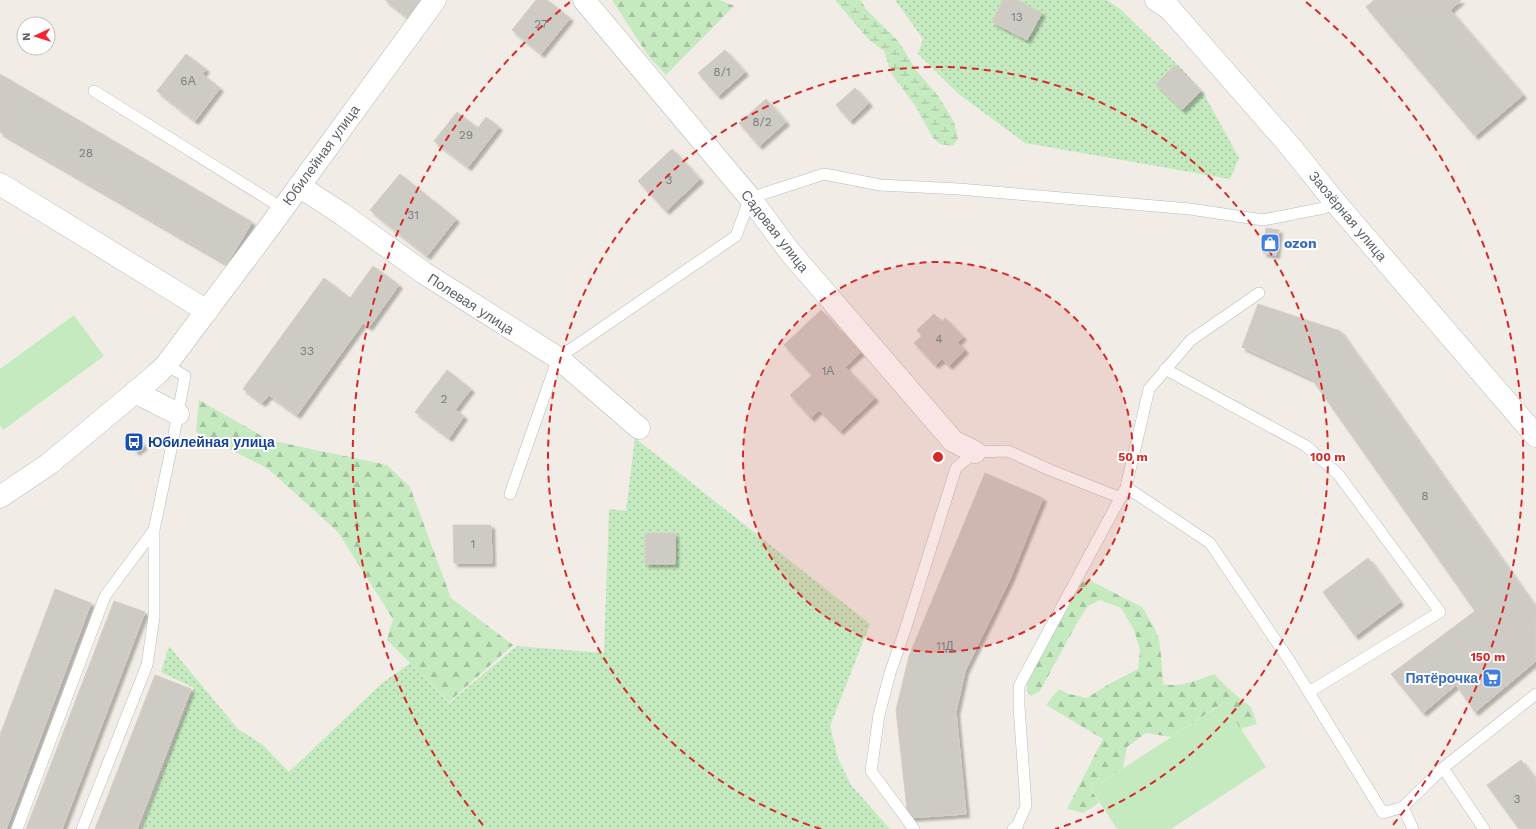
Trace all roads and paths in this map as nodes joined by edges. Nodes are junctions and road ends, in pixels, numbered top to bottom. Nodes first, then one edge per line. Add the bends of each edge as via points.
1 (435, 0) edge
2 (584, 0) edge
3 (1169, 3) edge
4 (94, 91) dead end
5 (0, 184) edge
6 (299, 186) junction
7 (750, 198) junction
8 (1335, 202) junction
9 (282, 208) junction
10 (1259, 293) dead end
11 (207, 311) junction
12 (558, 358) junction
13 (166, 364) junction
14 (1165, 369) junction
15 (135, 392) junction
16 (178, 414) junction
17 (639, 428) dead end
18 (1536, 436) edge
19 (975, 452) junction
20 (1126, 487) junction
21 (510, 494) dead end
22 (0, 497) edge
23 (1121, 498) junction
24 (154, 530) junction
25 (1310, 692) junction
26 (1535, 697) edge
27 (1443, 768) junction
28 (1403, 807) junction
29 (17, 829) edge
30 (82, 829) edge
31 (914, 829) edge
32 (1013, 829) edge
33 (1413, 829) edge
34 (1484, 829) edge

1 - 6 street, Юбилейная улица
2 - 7 street, Садовая улица
3 - 8 street, Заозёрная улица
4 - 9 lane
5 - 11 street
6 - 9 street, Юбилейная улица
6 - 12 street, Полевая улица via 424,273
7 - 8 lane via 824,174 880,185 959,189 1182,208 1263,220 1324,208
7 - 12 lane via 736,236
7 - 19 street, Садовая улица via 790,252 953,440
8 - 18 street, Заозёрная улица
9 - 11 street, Юбилейная улица
10 - 14 lane via 1191,340
11 - 13 street, Юбилейная улица
12 - 17 street, Полевая улица
12 - 21 lane
13 - 15 street, Юбилейная улица
13 - 16 lane via 185,376
14 - 20 lane via 1149,389
14 - 25 lane via 1306,446 1338,474 1440,612
15 - 16 street
15 - 22 street, Юбилейная улица via 49,464
16 - 24 lane
19 - 23 lane via 1008,451
19 - 31 lane via 956,468 879,715 871,771
20 - 23 lane
20 - 25 lane via 1210,544
23 - 32 lane via 1019,686 1026,806 1017,826
24 - 29 lane via 105,596
24 - 30 lane via 154,617 147,665
25 - 28 lane via 1383,813
26 - 27 lane
27 - 28 lane
27 - 34 lane
28 - 33 lane

